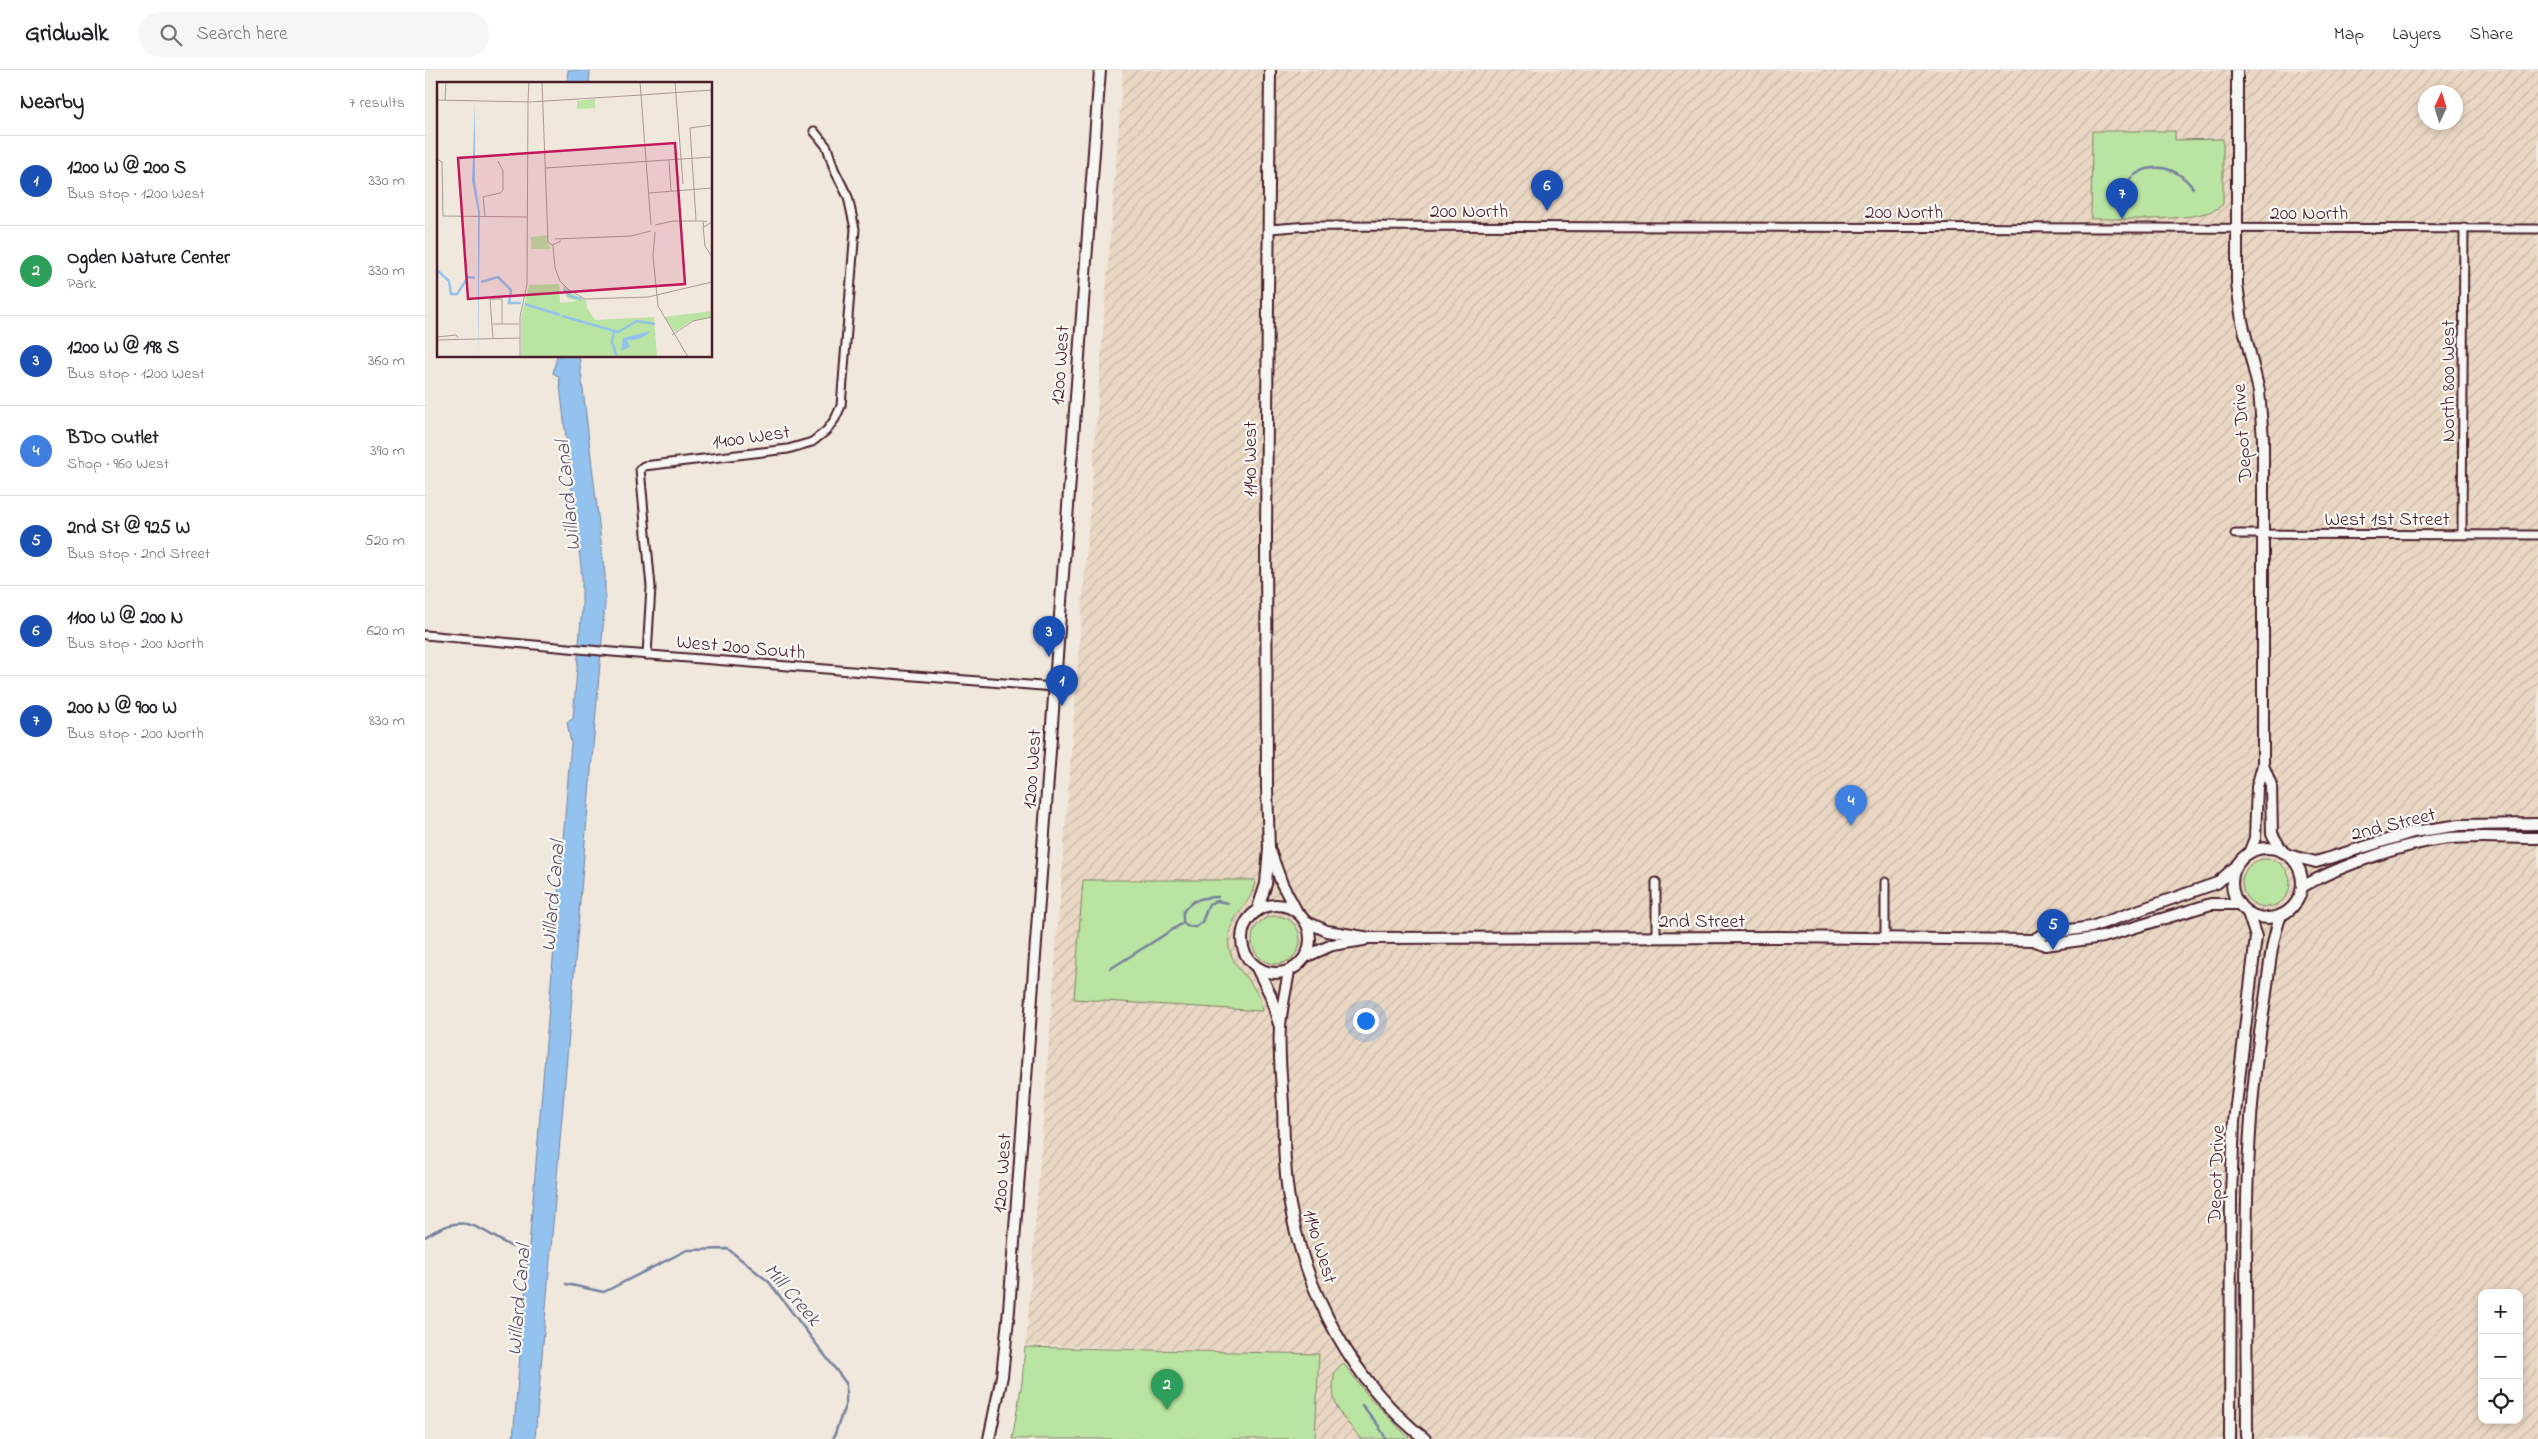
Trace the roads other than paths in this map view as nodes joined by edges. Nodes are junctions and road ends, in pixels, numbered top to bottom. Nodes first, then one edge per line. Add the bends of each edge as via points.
1 (1100, 70) edge
2 (1270, 70) edge
3 (2237, 70) edge
4 (814, 131) dead end
5 (2236, 228) junction
6 (2464, 228) junction
7 (1269, 229) junction
8 (2538, 229) edge
9 (2235, 534) dead end
10 (2263, 534) junction
11 (2462, 534) junction
12 (2538, 535) edge
13 (425, 635) edge
14 (647, 655) junction
15 (1054, 687) junction
16 (2263, 765) junction
17 (2538, 824) edge
18 (2538, 838) edge
19 (1269, 848) junction
20 (2249, 853) junction
21 (2286, 854) junction
22 (2235, 867) junction
23 (1655, 882) dead end
24 (1885, 882) dead end
25 (2302, 887) junction
26 (2239, 904) junction
27 (1257, 910) junction
28 (1296, 910) junction
29 (2248, 913) junction
30 (2281, 915) junction
31 (1305, 921) junction
32 (1656, 937) junction
33 (1885, 937) junction
34 (1370, 938) junction
35 (2033, 940) junction
36 (1305, 957) junction
37 (1257, 967) junction
38 (1289, 971) junction
39 (1280, 1027) junction
40 (989, 1439) edge
41 (1425, 1439) edge
42 (2230, 1439) edge
43 (2247, 1439) edge

1 - 15 street, 1200 West
2 - 7 street, 1140 West
3 - 5 street, Depot Drive
4 - 14 street, 1400 West via 827,147 848,197 855,229 841,406 831,425 812,442 788,449 640,469 651,587
5 - 6 street, 200 North
5 - 7 street, 200 North via 1308,226
5 - 10 street, Depot Drive via 2237,284 2261,413
6 - 8 street, 200 North
6 - 11 street, North 800 West
7 - 19 street, 1140 West via 1266,496
9 - 10 street, West 1st Street
10 - 11 street, West 1st Street
10 - 16 street, Depot Drive
11 - 12 street, West 1st Street
13 - 14 street, West 200 South
14 - 15 street, West 200 South
15 - 40 street, 1200 West via 1007,1330
16 - 20 street, Depot Drive via 2257,787 2255,838
16 - 21 street, Depot Drive via 2271,785 2272,834
17 - 21 street, 2nd Street via 2460,825 2413,832 2316,862
18 - 25 street, 2nd Street via 2444,839 2415,844 2319,877
19 - 27 street, 1140 West via 1266,884
19 - 28 street, 1140 West
20 - 21 street via 2265,848
20 - 22 street
21 - 25 street via 2296,864
22 - 26 street via 2233,891
22 - 35 street, 2nd Street via 2217,883 2091,927 2043,934
23 - 32 street
24 - 33 street
25 - 30 street via 2294,905
26 - 29 street
26 - 35 street, 2nd Street via 2211,904 2103,937 2045,945
27 - 28 street via 1276,904
27 - 37 street via 1249,918 1242,939 1244,950
28 - 31 street
29 - 30 street via 2263,918
29 - 42 street, Depot Drive via 2256,937 2234,1122
30 - 43 street, Depot Drive via 2274,935 2260,1031 2248,1153
31 - 34 street, 2nd Street via 1327,931
31 - 36 street via 1310,940
32 - 33 street, 2nd Street
32 - 34 street, 2nd Street
33 - 35 street, 2nd Street
34 - 36 street, 2nd Street via 1332,946
36 - 38 street via 1299,966
37 - 38 street via 1278,974
37 - 39 street, 1140 West
38 - 39 street, 1140 West
39 - 41 street, 1140 West via 1286,1178 1299,1246 1334,1329 1356,1365 1409,1427

